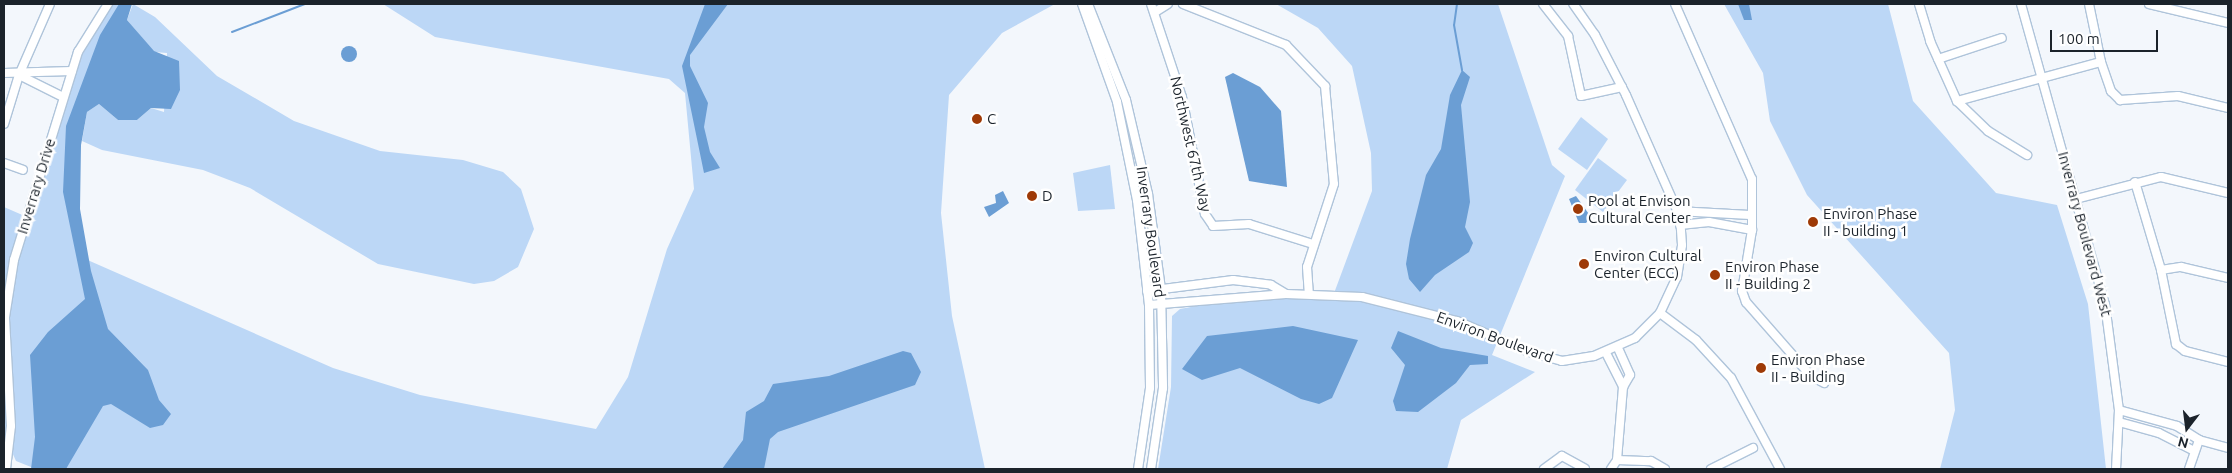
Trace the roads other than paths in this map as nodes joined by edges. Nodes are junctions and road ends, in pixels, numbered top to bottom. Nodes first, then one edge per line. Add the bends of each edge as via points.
1 (50, 4) edge
2 (108, 4) edge
3 (1082, 4) edge
4 (1088, 4) edge
5 (1151, 4) edge
6 (1168, 4) edge
7 (1183, 4) edge
8 (1543, 4) edge
9 (1573, 4) edge
10 (1675, 4) edge
11 (1919, 4) edge
12 (2020, 4) edge
13 (2089, 4) edge
14 (2149, 4) edge
15 (1155, 12) junction
16 (2228, 23) edge
17 (2002, 38) dead end
18 (1938, 59) junction
19 (2101, 62) junction
20 (39, 70) junction
21 (72, 71) junction
22 (4, 73) edge
23 (19, 75) junction
24 (2040, 77) junction
25 (36, 86) junction
26 (1622, 87) junction
27 (62, 97) junction
28 (1957, 101) junction
29 (2228, 108) edge
30 (4, 124) edge
31 (2027, 155) dead end
32 (4, 162) edge
33 (23, 170) dead end
34 (2135, 182) junction
35 (2228, 193) edge
36 (2076, 199) junction
37 (1677, 210) junction
38 (1750, 216) junction
39 (1680, 225) junction
40 (1752, 230) junction
41 (1313, 244) junction
42 (2161, 270) junction
43 (2228, 278) edge
44 (1161, 289) junction
45 (1147, 291) junction
46 (1286, 294) junction
47 (1309, 294) junction
48 (1149, 305) junction
49 (1162, 305) junction
50 (1660, 312) junction
51 (1618, 348) junction
52 (1606, 353) junction
53 (2228, 362) edge
54 (1824, 383) dead end
55 (1623, 387) junction
56 (2119, 410) junction
57 (2119, 422) junction
58 (2180, 428) junction
59 (2174, 439) junction
60 (2199, 440) junction
61 (1753, 448) dead end
62 (2228, 448) edge
63 (2193, 450) junction
64 (1617, 460) junction
65 (1778, 468) edge
66 (6, 469) edge
67 (1138, 469) edge
68 (1150, 469) edge
69 (1544, 469) edge
70 (1585, 469) edge
71 (1611, 469) edge
72 (1664, 469) edge
73 (1711, 469) edge
74 (1786, 469) edge
75 (2116, 469) edge
76 (2189, 469) edge

1 - 23 street
2 - 21 street, Inverrary Drive
3 - 45 street, Inverrary Boulevard via 1117,102 1137,200
4 - 44 street, Inverrary Boulevard via 1126,100 1148,194
5 - 15 street, Northwest 67th Way
6 - 15 street
7 - 41 street via 1286,45 1325,86 1334,184
8 - 26 street via 1575,54 1581,96
9 - 26 street, Environ Boulevard
10 - 38 street via 1752,178
11 - 18 street
12 - 24 street, Inverrary Boulevard West
13 - 19 street
14 - 16 street
15 - 41 street, Northwest 67th Way via 1182,97 1205,214 1213,226 1249,224
17 - 18 street
18 - 28 street
19 - 24 street
19 - 29 street via 2111,91 2120,100 2178,96
20 - 21 street
20 - 23 street
20 - 25 street
21 - 27 street, Inverrary Drive
22 - 23 street
23 - 25 street
23 - 30 street
24 - 28 street
24 - 36 street, Inverrary Boulevard West
25 - 27 street
26 - 37 street, Environ Boulevard
27 - 66 street, Inverrary Drive via 14,260 5,317 11,426
28 - 31 street via 1988,131
32 - 33 street
34 - 35 street via 2161,177
34 - 36 street
34 - 42 street
36 - 56 street, Inverrary Boulevard West via 2105,304
37 - 38 street
37 - 39 street, Environ Boulevard
38 - 40 street
39 - 40 street via 1709,222
39 - 50 street, Environ Boulevard via 1677,277
40 - 54 street via 1742,291 1746,302 1811,376
41 - 47 street via 1307,267
42 - 43 street via 2182,267
42 - 53 street via 2176,344 2185,352
44 - 45 street, Environ Boulevard
44 - 46 street, Environ Boulevard via 1247,281 1271,285
44 - 49 street, Inverrary Boulevard
45 - 48 street, Inverrary Boulevard
46 - 47 street, Environ Boulevard
46 - 49 street, Environ Boulevard
47 - 52 street, Environ Boulevard via 1390,301 1562,360
48 - 49 street, Environ Boulevard
48 - 67 street, Inverrary Boulevard via 1150,388
49 - 68 street, Inverrary Boulevard via 1163,388
50 - 51 street, Environ Boulevard via 1636,338
50 - 65 street via 1696,340 1731,378
51 - 52 street, Environ Boulevard
51 - 55 street via 1630,375
52 - 55 street
55 - 64 street
56 - 57 street, Inverrary Boulevard West
56 - 58 street
57 - 59 street
57 - 75 street, Inverrary Boulevard West
58 - 59 street
58 - 60 street
59 - 63 street
60 - 62 street
60 - 63 street
61 - 73 street
63 - 76 street
64 - 71 street
64 - 72 street via 1651,461
65 - 74 street
69 - 70 street via 1562,456

